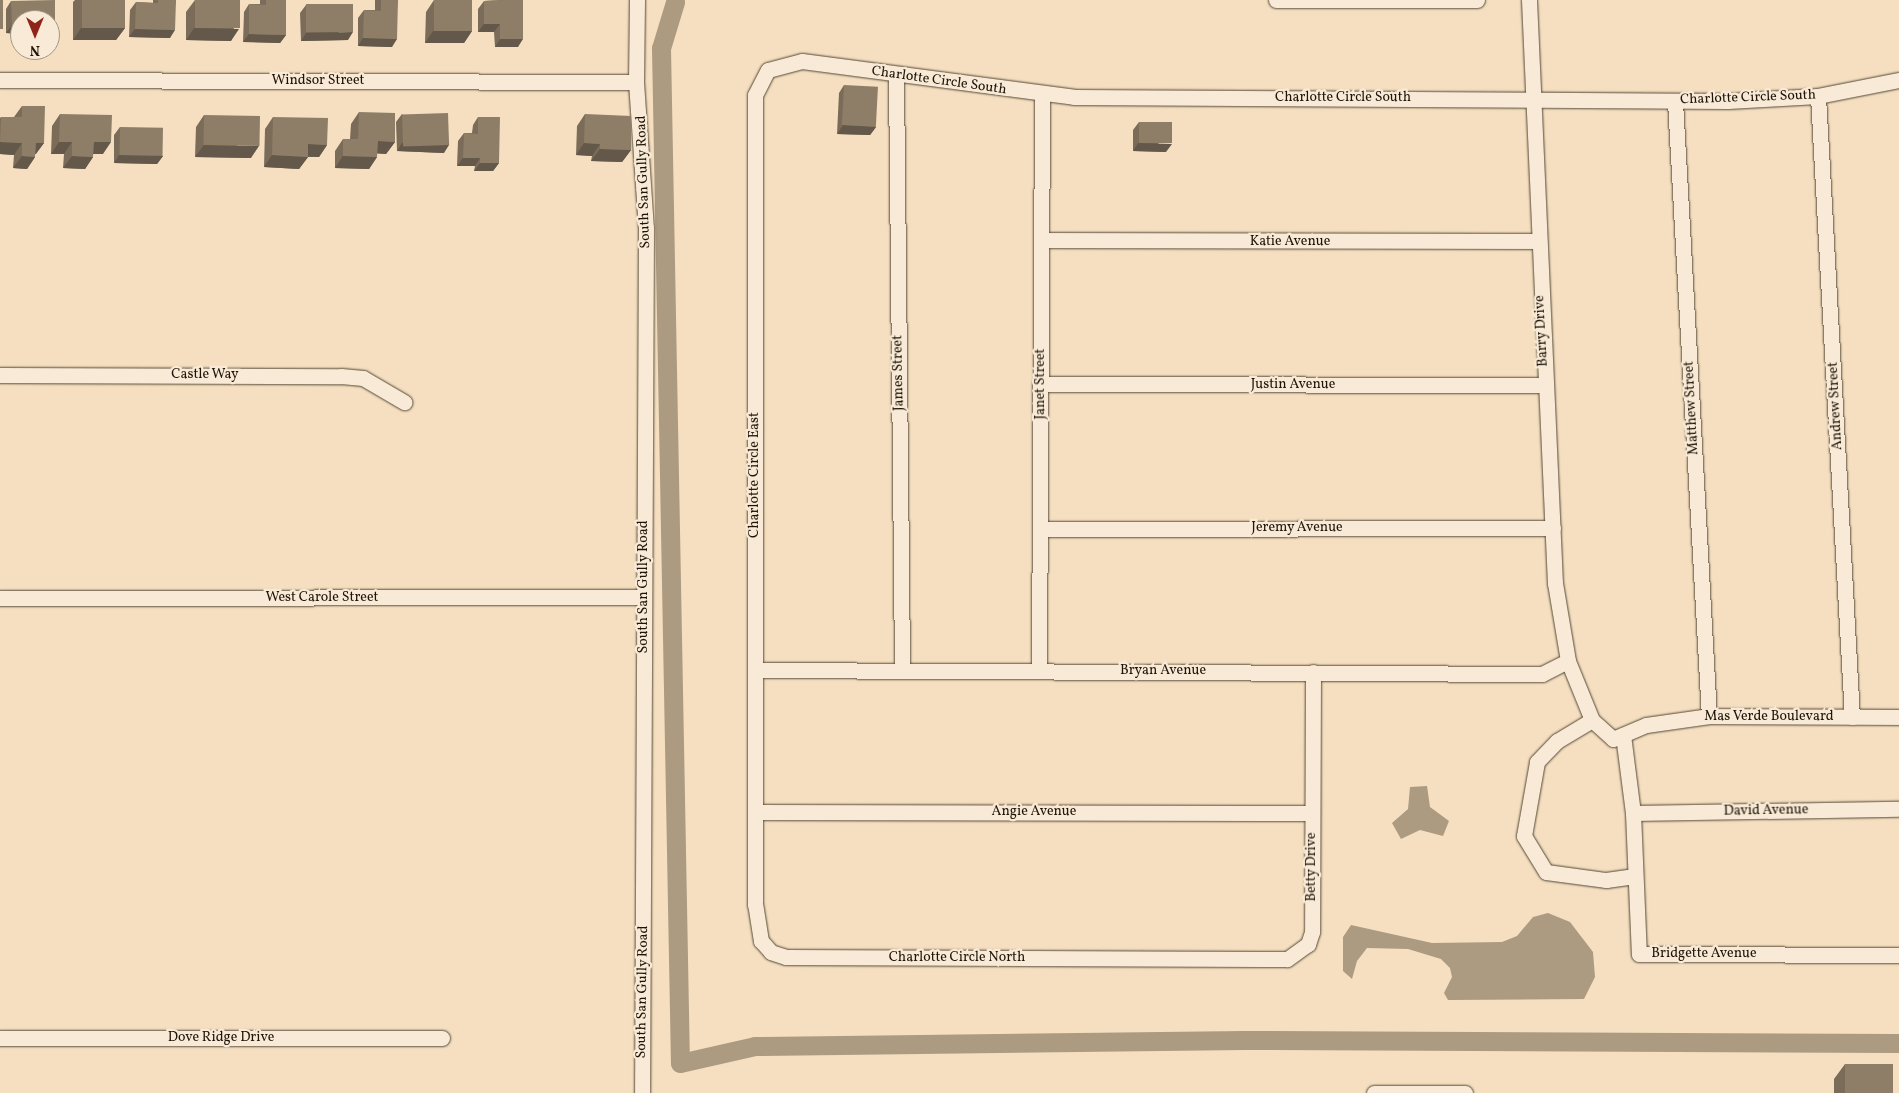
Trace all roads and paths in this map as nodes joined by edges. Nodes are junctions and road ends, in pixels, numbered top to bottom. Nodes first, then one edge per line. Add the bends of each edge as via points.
1 (636, 0) edge
2 (1276, 0) edge
3 (1478, 0) edge
4 (1529, 0) edge
5 (787, 62) joint
6 (896, 75) junction
7 (0, 80) edge
8 (1899, 80) edge
9 (636, 82) junction
10 (1042, 96) junction
11 (1818, 96) junction
12 (1533, 99) junction
13 (1675, 101) junction
14 (1042, 240) junction
15 (1538, 241) junction
16 (0, 374) edge
17 (1041, 384) junction
18 (1545, 385) junction
19 (404, 402) dead end
20 (1553, 528) junction
21 (1041, 529) junction
22 (644, 597) junction
23 (0, 598) edge
24 (1568, 661) junction
25 (756, 670) junction
26 (902, 670) junction
27 (1039, 671) junction
28 (1313, 672) junction
29 (1708, 716) junction
30 (1899, 716) edge
31 (1852, 717) junction
32 (1592, 720) junction
33 (1623, 735) junction
34 (1899, 809) edge
35 (755, 812) junction
36 (1312, 813) junction
37 (1633, 813) junction
38 (1636, 876) junction
39 (755, 905) joint
40 (1899, 955) edge
41 (1196, 959) joint
42 (0, 1038) edge
43 (442, 1038) dead end
44 (642, 1093) edge
45 (1374, 1093) edge
46 (1465, 1093) edge

1 - 9 street, South San Gully Road
2 - 3 street
4 - 12 street, Barry Drive
5 - 6 street, Charlotte Circle South
5 - 25 street, Charlotte Circle East via 768,70 755,95
6 - 10 street, Charlotte Circle South
6 - 26 street, James Street
7 - 9 street, Windsor Street
8 - 11 street, Charlotte Circle South
9 - 22 street, South San Gully Road via 646,228
10 - 12 street, Charlotte Circle South
10 - 14 street, Janet Street
11 - 13 street, Charlotte Circle South
11 - 31 street, Andrew Street
12 - 13 street, Charlotte Circle South
12 - 15 street, Barry Drive
13 - 29 street, Matthew Street
14 - 15 street, Katie Avenue
14 - 17 street, Janet Street
15 - 18 street, Barry Drive
16 - 19 street, Castle Way via 341,376 363,378
17 - 18 street, Justin Avenue
17 - 21 street, Janet Street
18 - 20 street, Barry Drive
20 - 21 street, Jeremy Avenue
20 - 24 street, Barry Drive via 1558,606
21 - 27 street, Janet Street
22 - 23 street, West Carole Street
22 - 44 street, South San Gully Road
24 - 28 street, Bryan Avenue via 1542,674
24 - 32 street
25 - 26 street, Bryan Avenue
25 - 35 street, Charlotte Circle East
26 - 27 street, Bryan Avenue
27 - 28 street, Bryan Avenue
28 - 36 street, Betty Drive
29 - 31 street, Mas Verde Boulevard
29 - 33 street, Mas Verde Boulevard via 1646,726
30 - 31 street, Mas Verde Boulevard
32 - 33 street via 1613,739
32 - 38 street via 1556,741 1537,762 1524,836 1546,872 1606,880
33 - 37 street, Bridgette Avenue
34 - 37 street, David Avenue
35 - 36 street, Angie Avenue
35 - 39 street, Charlotte Circle East
36 - 41 street, Betty Drive via 1308,944 1287,959
37 - 38 street, Bridgette Avenue
38 - 40 street, Bridgette Avenue via 1639,954
39 - 41 street, Charlotte Circle North via 761,941 771,952 786,957
42 - 43 street, Dove Ridge Drive
45 - 46 street

